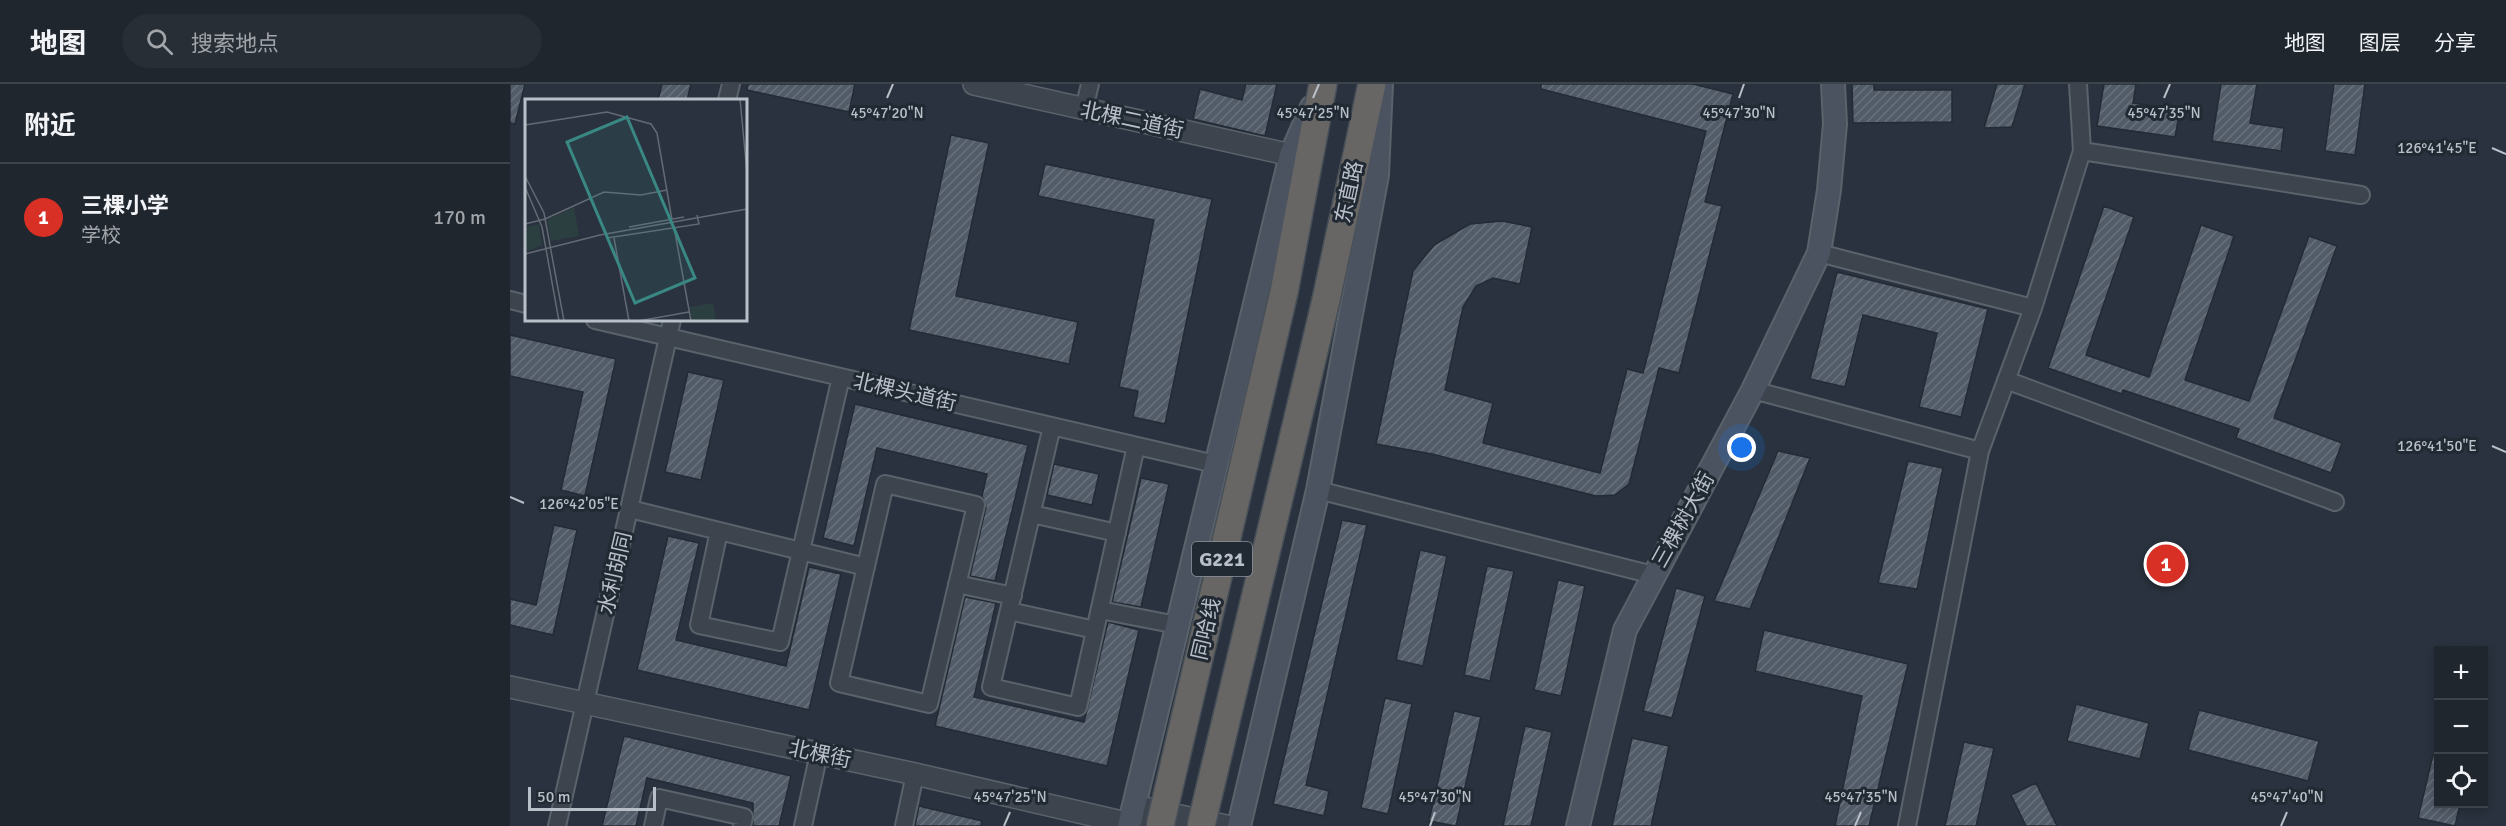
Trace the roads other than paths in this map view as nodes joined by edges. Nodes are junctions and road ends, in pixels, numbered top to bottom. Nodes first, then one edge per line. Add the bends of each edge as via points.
1 (731, 84) edge
2 (974, 84) edge
3 (1090, 84) edge
4 (1323, 84) edge
5 (1372, 84) edge
6 (1382, 84) edge
7 (1833, 84) edge
8 (2078, 84) edge
9 (727, 99) edge
10 (1084, 109) junction
11 (2082, 151) junction
12 (1290, 155) junction
13 (2361, 195) dead end
14 (1819, 253) junction
15 (510, 300) edge
16 (1326, 300) joint
17 (525, 304) edge
18 (2033, 308) junction
19 (599, 321) edge
20 (672, 321) edge
21 (668, 337) junction
22 (841, 377) junction
23 (2006, 380) junction
24 (1753, 390) junction
25 (1052, 426) junction
26 (1136, 446) junction
27 (1980, 451) junction
28 (1215, 464) junction
29 (1318, 490) junction
30 (2335, 502) dead end
31 (630, 509) junction
32 (1032, 514) junction
33 (719, 531) junction
34 (1117, 533) junction
35 (801, 551) junction
36 (866, 567) junction
37 (1653, 575) junction
38 (957, 584) junction
39 (1011, 604) junction
40 (1100, 610) junction
41 (1177, 625) junction
42 (1095, 630) junction
43 (510, 687) edge
44 (585, 703) junction
45 (819, 753) junction
46 (915, 774) junction
47 (1133, 820) edge
48 (557, 826) edge
49 (653, 826) edge
50 (742, 826) edge
51 (803, 826) edge
52 (904, 826) edge
53 (1160, 826) edge
54 (1202, 826) edge
55 (1226, 826) edge
56 (1239, 826) edge
57 (1578, 826) edge
58 (1907, 826) edge

1 - 9 street
2 - 10 street, 北棵二道街
3 - 10 street
4 - 12 main road
4 - 53 highway, 同哈线 / G221, bridge via 1284,292
5 - 16 highway, 东直路 / G221
6 - 29 main road via 1377,175
7 - 14 main road, 三棵树大街 via 1835,124 1830,190
8 - 11 street
10 - 12 street, 北棵二道街
11 - 13 street
11 - 18 street
12 - 28 main road
14 - 18 street
14 - 24 main road, 三棵树大街
15 - 17 street
16 - 54 highway, 同哈线 / G221, bridge
18 - 23 street
19 - 21 street, 北棵头道街
20 - 21 street, 水利胡同
21 - 22 street, 北棵头道街
21 - 31 street, 水利胡同
22 - 25 street, 北棵头道街
22 - 35 street
23 - 27 street
23 - 30 street
24 - 27 street
24 - 37 main road, 三棵树大街
25 - 26 street, 北棵头道街
25 - 32 street
26 - 28 street, 北棵头道街
26 - 34 street
27 - 58 street
28 - 41 main road
29 - 37 street
29 - 56 main road
31 - 33 street
31 - 44 street, 水利胡同
32 - 34 street
32 - 39 street
33 - 35 street
33 - 35 street via 699,625 780,642
34 - 40 street
35 - 36 street
36 - 38 street via 885,484 975,505
36 - 38 street via 839,683 930,704
37 - 57 main road, 三棵树大街 via 1625,630
38 - 39 street
39 - 42 street
39 - 42 street via 991,687 1078,706
40 - 41 street
40 - 42 street
41 - 47 main road
43 - 44 street, 北棵街
44 - 45 street, 北棵街
44 - 48 street, 水利胡同
45 - 46 street, 北棵街
45 - 51 street
46 - 47 street, 北棵街
46 - 52 street
47 - 55 street, 北棵街
49 - 50 street via 659,798 744,817

